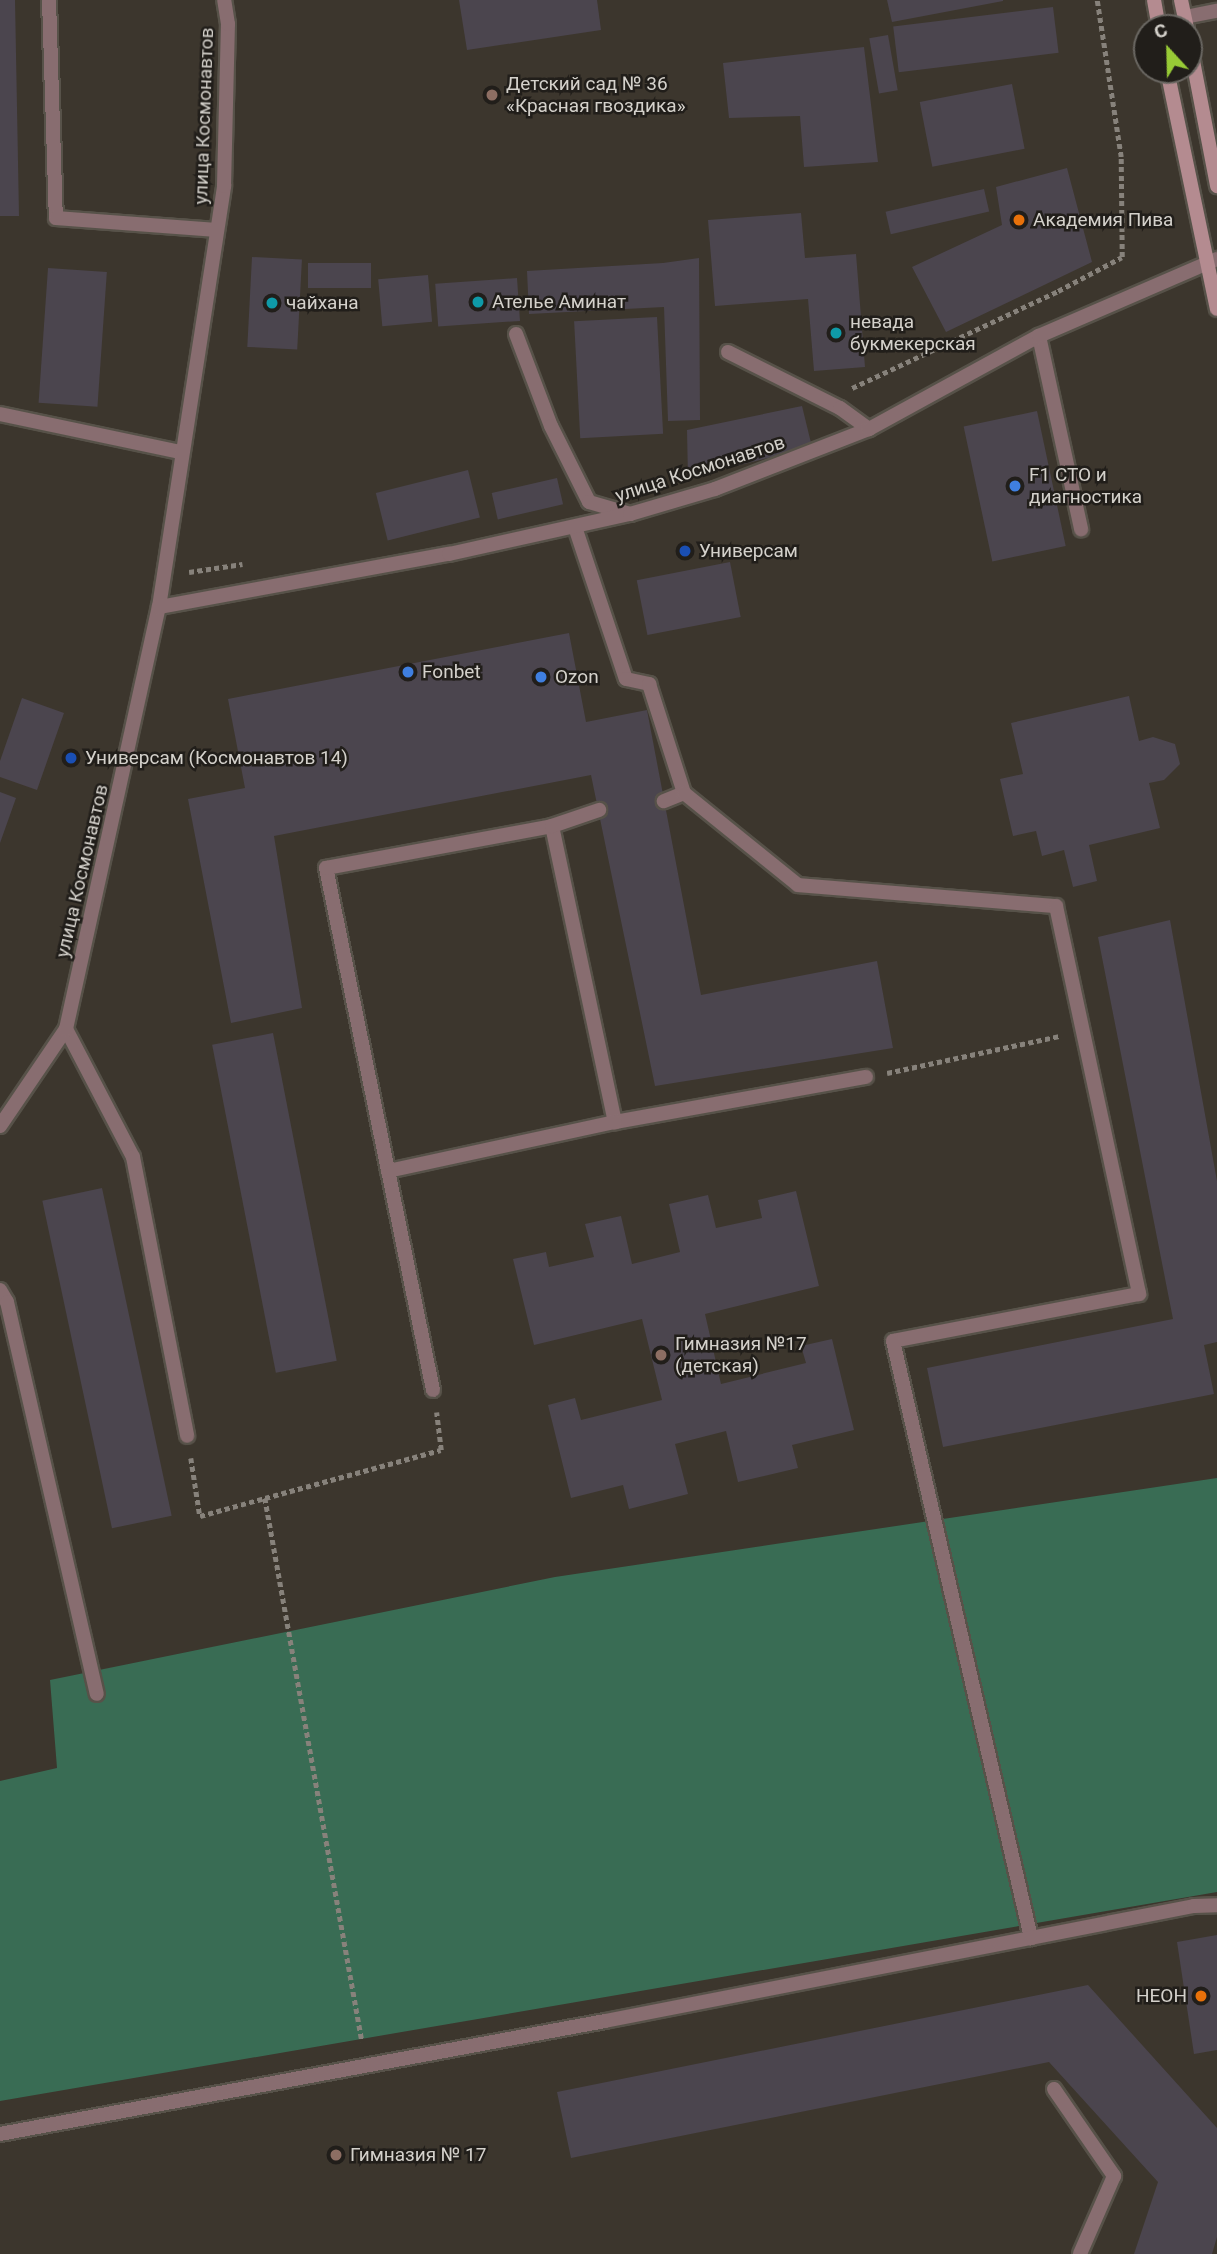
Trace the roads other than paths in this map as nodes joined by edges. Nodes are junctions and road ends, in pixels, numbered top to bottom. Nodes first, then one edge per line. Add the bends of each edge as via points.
1 (49, 0) edge
2 (224, 0) edge
3 (1170, 84) edge
4 (1197, 84) edge
5 (1217, 186) edge
6 (217, 230) junction
7 (1212, 261) edge
8 (1217, 309) edge
9 (516, 334) dead end
10 (1039, 336) junction
11 (728, 352) dead end
12 (0, 414) edge
13 (869, 429) junction
14 (181, 452) junction
15 (630, 513) junction
16 (575, 527) junction
17 (1081, 529) dead end
18 (159, 607) junction
19 (684, 793) junction
20 (664, 801) dead end
21 (599, 810) dead end
22 (552, 826) junction
23 (66, 1029) junction
24 (866, 1077) road end
25 (615, 1122) junction
26 (0, 1126) edge
27 (388, 1171) junction
28 (0, 1290) edge
29 (433, 1390) road end
30 (187, 1436) road end
31 (97, 1695) dead end
32 (1217, 1905) edge
33 (1031, 1938) junction
34 (1054, 2089) dead end
35 (0, 2134) edge
36 (1080, 2254) edge

1 - 6 street via 56,218
2 - 6 street, улица Космонавтов via 228,24 224,186
3 - 7 main road
4 - 5 main road
6 - 14 street, улица Космонавтов
7 - 8 main road
7 - 10 street, улица Космонавтов
9 - 15 street via 551,426 589,502
10 - 13 street, улица Космонавтов
10 - 17 street
11 - 13 street via 840,408
12 - 14 street
13 - 15 street, улица Космонавтов via 715,489
14 - 18 street, улица Космонавтов
15 - 16 street, улица Космонавтов
16 - 18 street, улица Космонавтов
16 - 19 street via 626,679 649,684
18 - 23 street, улица Космонавтов
19 - 20 street
19 - 33 street via 797,885 1056,906 1139,1294 893,1341
21 - 22 street
22 - 25 street
22 - 27 street via 326,867
23 - 26 street, улица Космонавтов
23 - 30 street via 133,1157
24 - 25 street
25 - 27 street
27 - 29 street
28 - 31 street via 7,1302
32 - 33 street
33 - 35 street
34 - 36 street via 1114,2176

